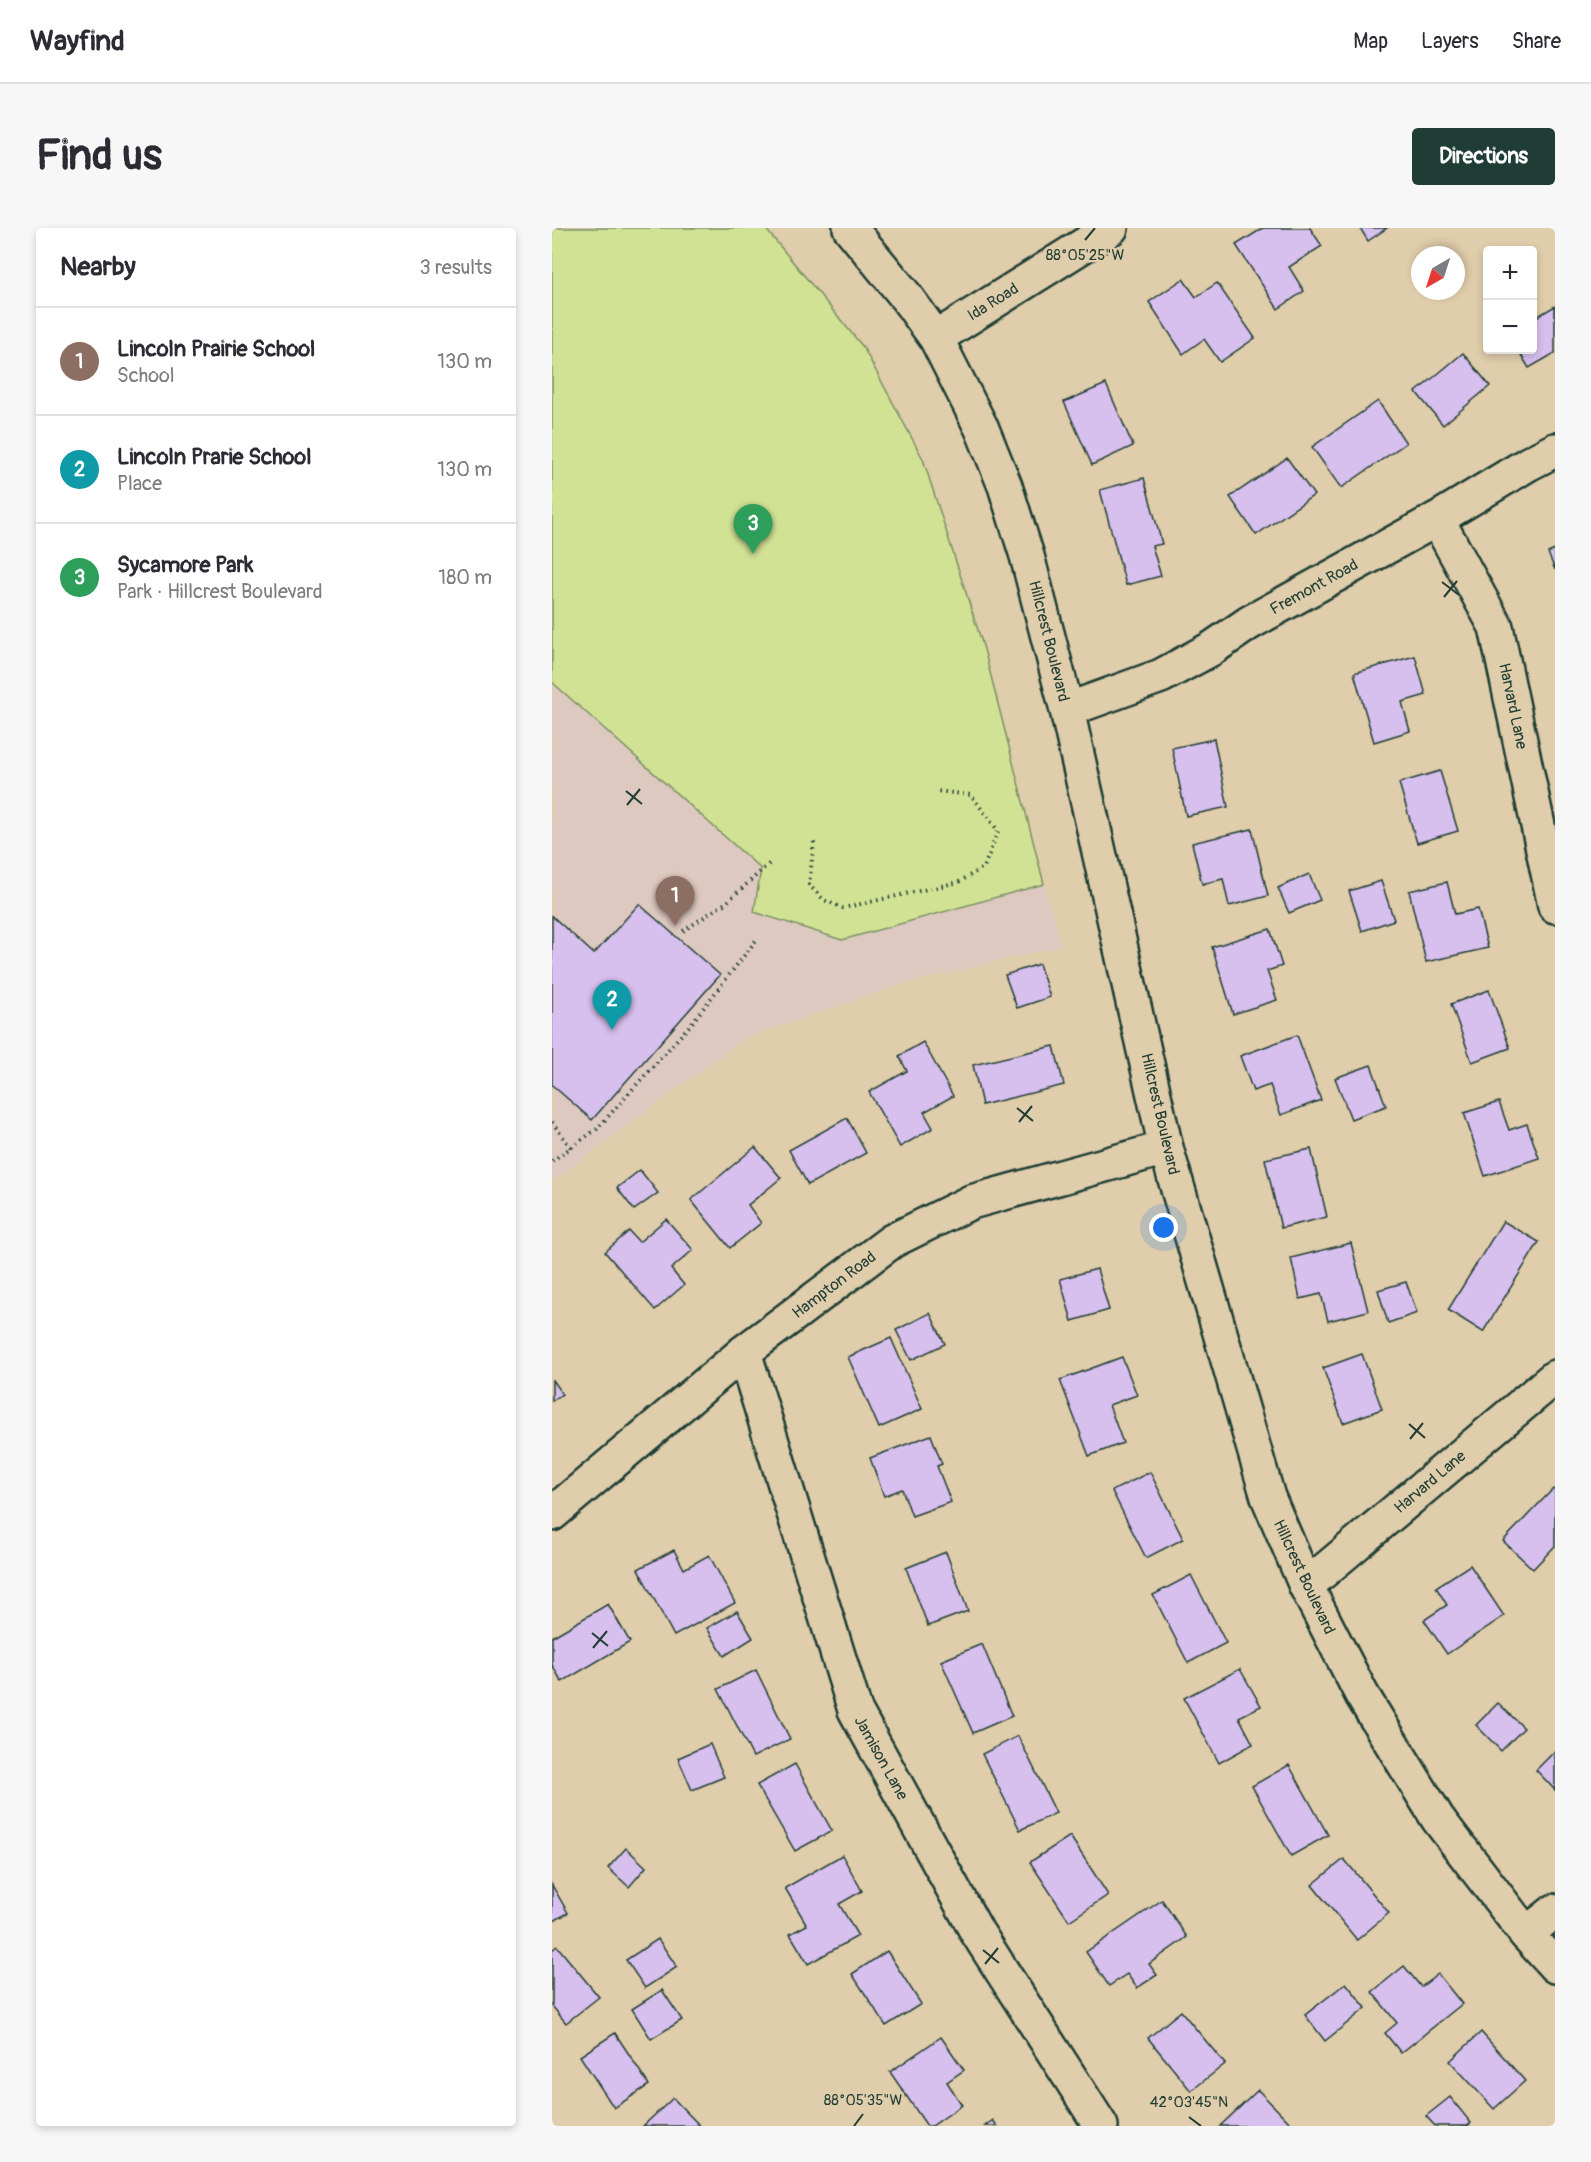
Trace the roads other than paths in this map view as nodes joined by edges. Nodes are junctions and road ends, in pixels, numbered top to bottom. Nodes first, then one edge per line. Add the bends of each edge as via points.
1 (850, 228) edge
2 (1111, 228) edge
3 (936, 338) junction
4 (1555, 450) edge
5 (1437, 519) junction
6 (1067, 710) junction
7 (1555, 906) edge
8 (1166, 1148) junction
9 (744, 1352) junction
10 (1555, 1377) edge
11 (552, 1514) edge
12 (1306, 1586) junction
13 (1555, 1911) edge
14 (1526, 1934) junction
15 (1555, 1966) edge
16 (1101, 2126) edge

1 - 3 street, Hillcrest Boulevard
2 - 3 street, Ida Road
3 - 6 street, Hillcrest Boulevard via 982,429 1005,486
4 - 5 street, Fremont Road
5 - 6 street, Fremont Road via 1161,676
5 - 7 street, Harvard Lane via 1496,627
6 - 8 street, Hillcrest Boulevard
8 - 9 street, Hampton Road via 972,1202 892,1241
8 - 12 street, Hillcrest Boulevard via 1268,1497
9 - 11 street, Hampton Road
9 - 16 street, Jamison Lane via 855,1710 977,1932
10 - 12 street, Harvard Lane
12 - 14 street, Hillcrest Boulevard via 1362,1695 1438,1819
13 - 14 street
14 - 15 street, Hillcrest Boulevard

